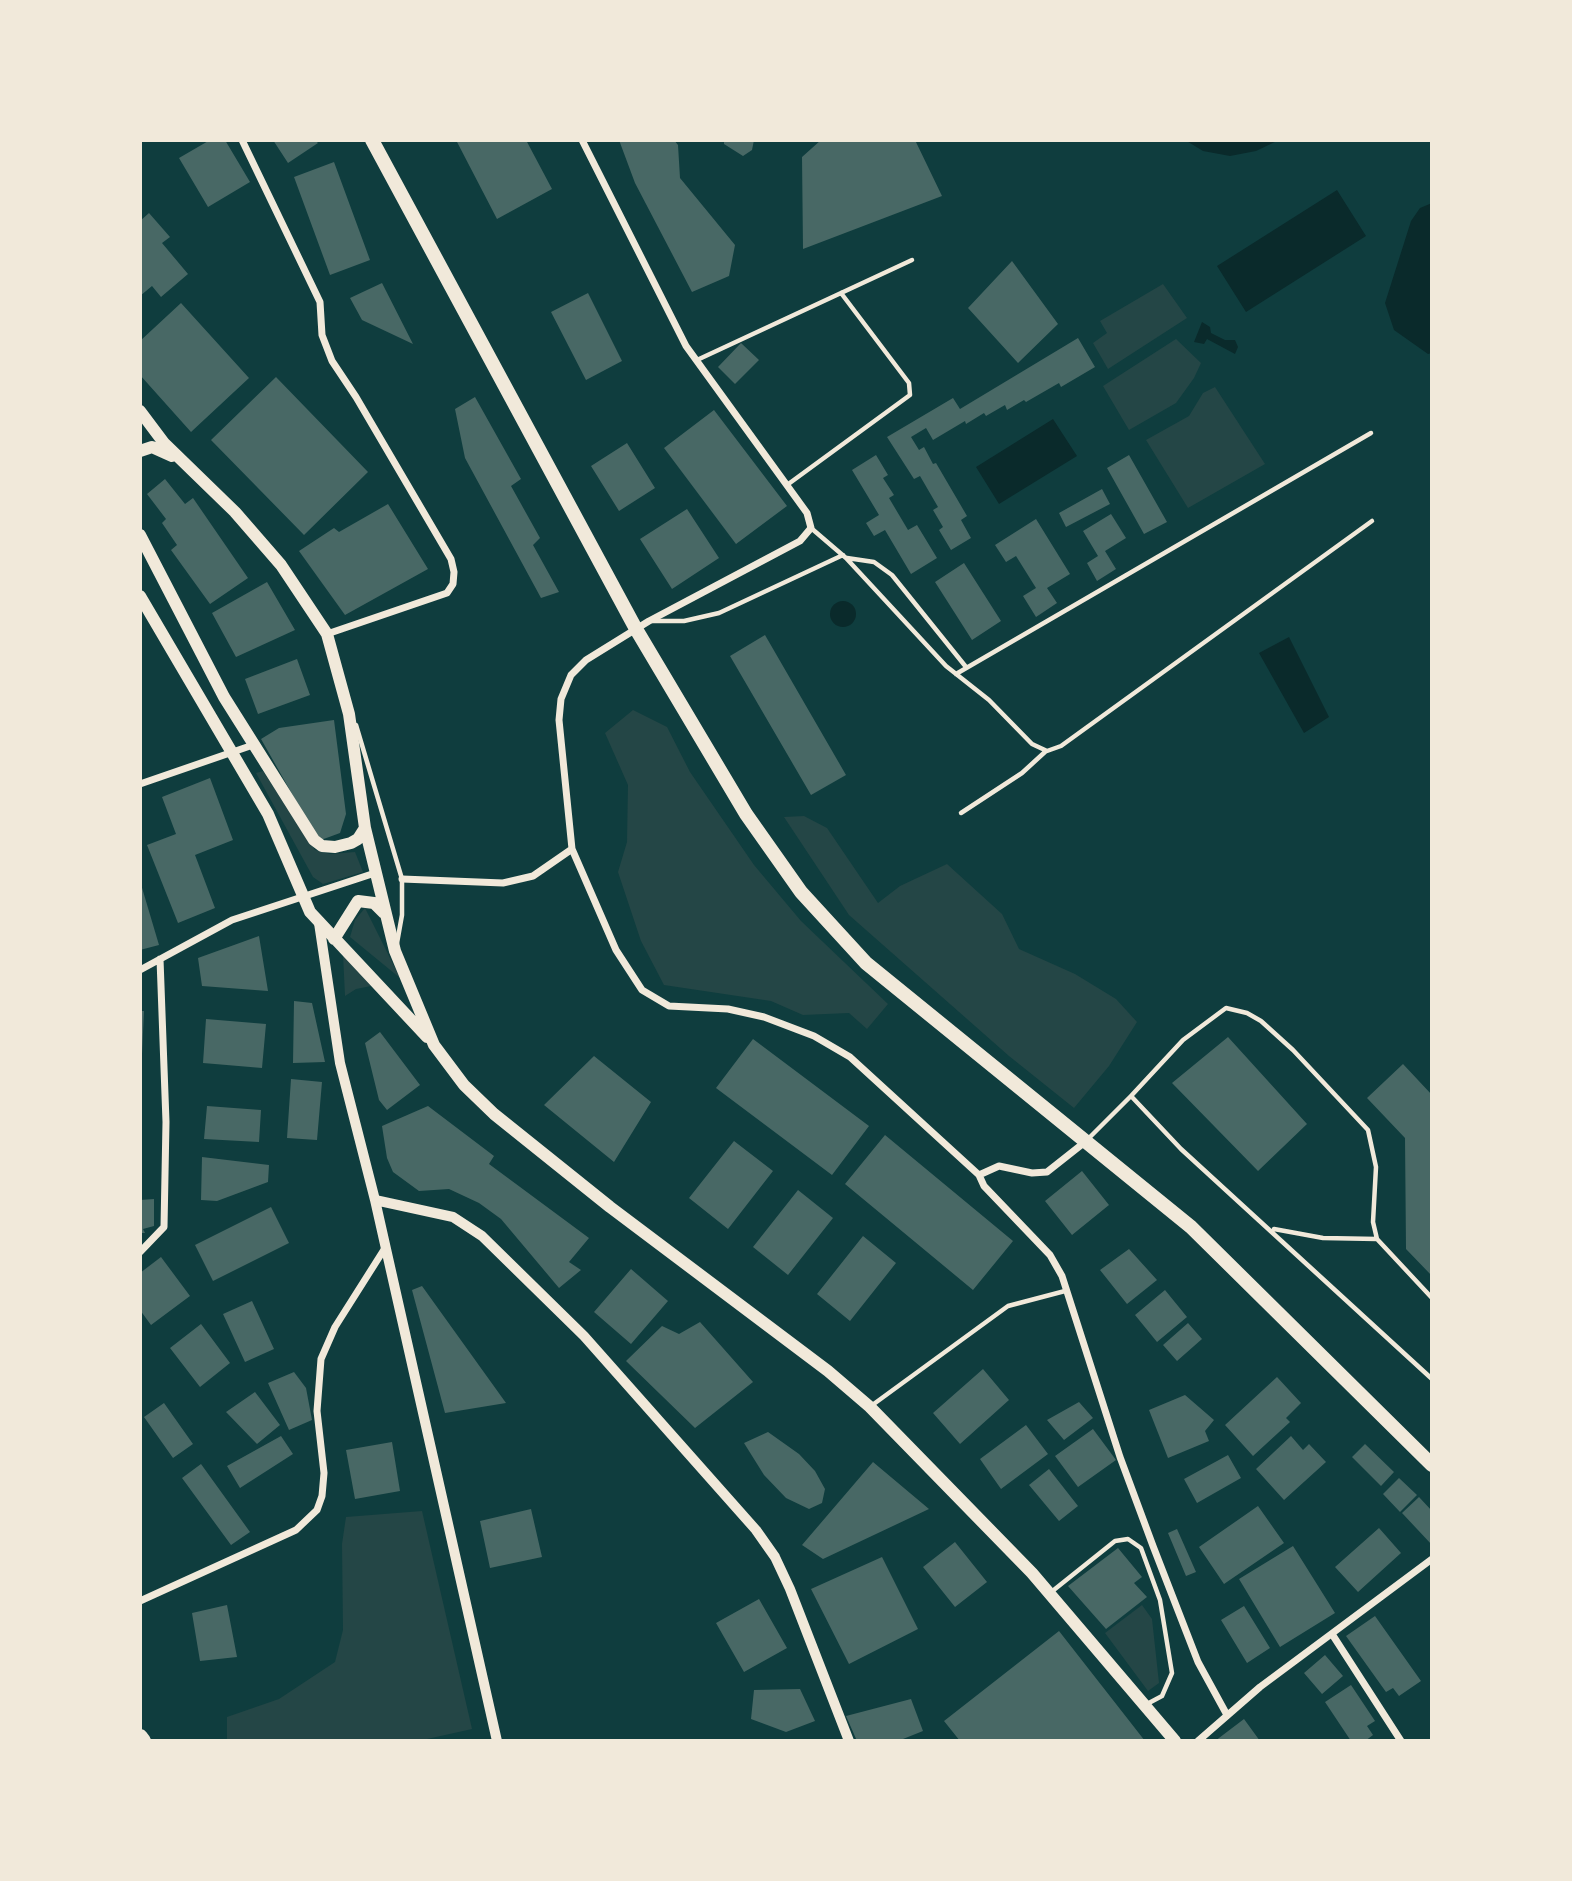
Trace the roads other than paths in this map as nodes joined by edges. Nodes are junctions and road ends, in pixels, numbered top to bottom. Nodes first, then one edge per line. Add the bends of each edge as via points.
1 (242, 140) edge
2 (372, 140) edge
3 (582, 140) edge
4 (912, 260) dead end
5 (841, 293) junction
6 (696, 360) junction
7 (140, 411) edge
8 (1371, 433) dead end
9 (141, 449) edge
10 (184, 464) junction
11 (787, 485) junction
12 (1372, 521) dead end
13 (811, 528) junction
14 (140, 535) edge
15 (845, 556) junction
16 (140, 596) edge
17 (643, 625) junction
18 (327, 634) junction
19 (967, 667) junction
20 (956, 674) junction
21 (349, 714) junction
22 (253, 745) junction
23 (1047, 751) junction
24 (232, 753) junction
25 (140, 783) edge
26 (961, 813) dead end
27 (365, 828) junction
28 (572, 849) junction
29 (376, 873) junction
30 (402, 879) junction
31 (301, 895) junction
32 (387, 919) junction
33 (319, 923) junction
34 (334, 939) junction
35 (395, 951) junction
36 (160, 959) junction
37 (140, 970) edge
38 (435, 1045) junction
39 (1131, 1096) junction
40 (1085, 1142) junction
41 (979, 1175) junction
42 (375, 1200) junction
43 (1272, 1229) junction
44 (1377, 1239) junction
45 (385, 1248) junction
46 (140, 1252) edge
47 (1065, 1290) junction
48 (1432, 1298) edge
49 (1432, 1379) edge
50 (870, 1407) junction
51 (1432, 1465) edge
52 (1432, 1559) edge
53 (1049, 1594) junction
54 (140, 1601) edge
55 (1332, 1634) junction
56 (1145, 1704) junction
57 (1227, 1715) junction
58 (140, 1737) edge
59 (143, 1741) edge
60 (497, 1741) edge
61 (849, 1741) edge
62 (1175, 1741) edge
63 (1198, 1741) edge
64 (1401, 1741) edge

1 - 18 street via 320,302 322,335 332,361 451,559 454,572 447,593
2 - 17 main road
3 - 6 street
4 - 5 lane
5 - 6 lane
5 - 11 lane via 909,383 910,395
6 - 11 street
7 - 10 main road
8 - 19 lane
9 - 10 main road via 162,450
10 - 18 main road via 235,512 281,565
11 - 13 street via 807,513
12 - 23 lane via 1061,746
13 - 15 lane
13 - 17 street via 800,541
14 - 22 main road
15 - 17 lane via 719,613
15 - 19 lane via 874,562 892,575
15 - 20 lane
16 - 24 main road
17 - 28 street via 577,668 561,699 558,720
17 - 40 main road via 746,814 801,892 866,962
18 - 21 main road
19 - 20 lane
20 - 23 lane via 1032,744
21 - 27 main road
21 - 30 lane via 362,740
22 - 24 street
22 - 27 main road via 322,846 351,843
23 - 26 lane
24 - 25 street
24 - 31 main road via 268,814
27 - 29 main road
28 - 30 street via 533,876 503,883
28 - 41 street via 620,957 642,990 669,1006 728,1009 814,1036 850,1057
29 - 31 street
29 - 32 main road
30 - 35 lane
31 - 33 main road
31 - 36 street via 232,920
32 - 34 main road via 374,902 358,901
32 - 35 main road
33 - 34 main road
33 - 42 street via 340,1063
34 - 38 main road
35 - 38 main road
36 - 37 street
36 - 46 street via 166,1122 164,1227
38 - 50 main road via 464,1085 494,1114
39 - 40 lane
39 - 43 lane via 1181,1149
39 - 44 lane via 1183,1040 1226,1008 1261,1021 1368,1130 1376,1167 1373,1222
40 - 41 street via 1047,1172 999,1166
40 - 51 main road via 1191,1227
41 - 47 street via 984,1186 1050,1255
42 - 45 street
42 - 61 street via 453,1217 482,1236 584,1336 756,1530 790,1589
43 - 44 lane via 1323,1238
43 - 49 lane
44 - 48 lane
45 - 54 street via 335,1327 321,1359 317,1411 324,1473 317,1510 296,1530
45 - 60 street
47 - 50 lane via 1009,1306
47 - 57 street via 1153,1546 1198,1662
50 - 53 main road
52 - 55 street
53 - 56 main road
53 - 56 lane via 1115,1541 1128,1539 1141,1548 1160,1600 1172,1673 1162,1696
55 - 57 street
55 - 64 street
56 - 62 main road
57 - 63 street
58 - 59 highway

